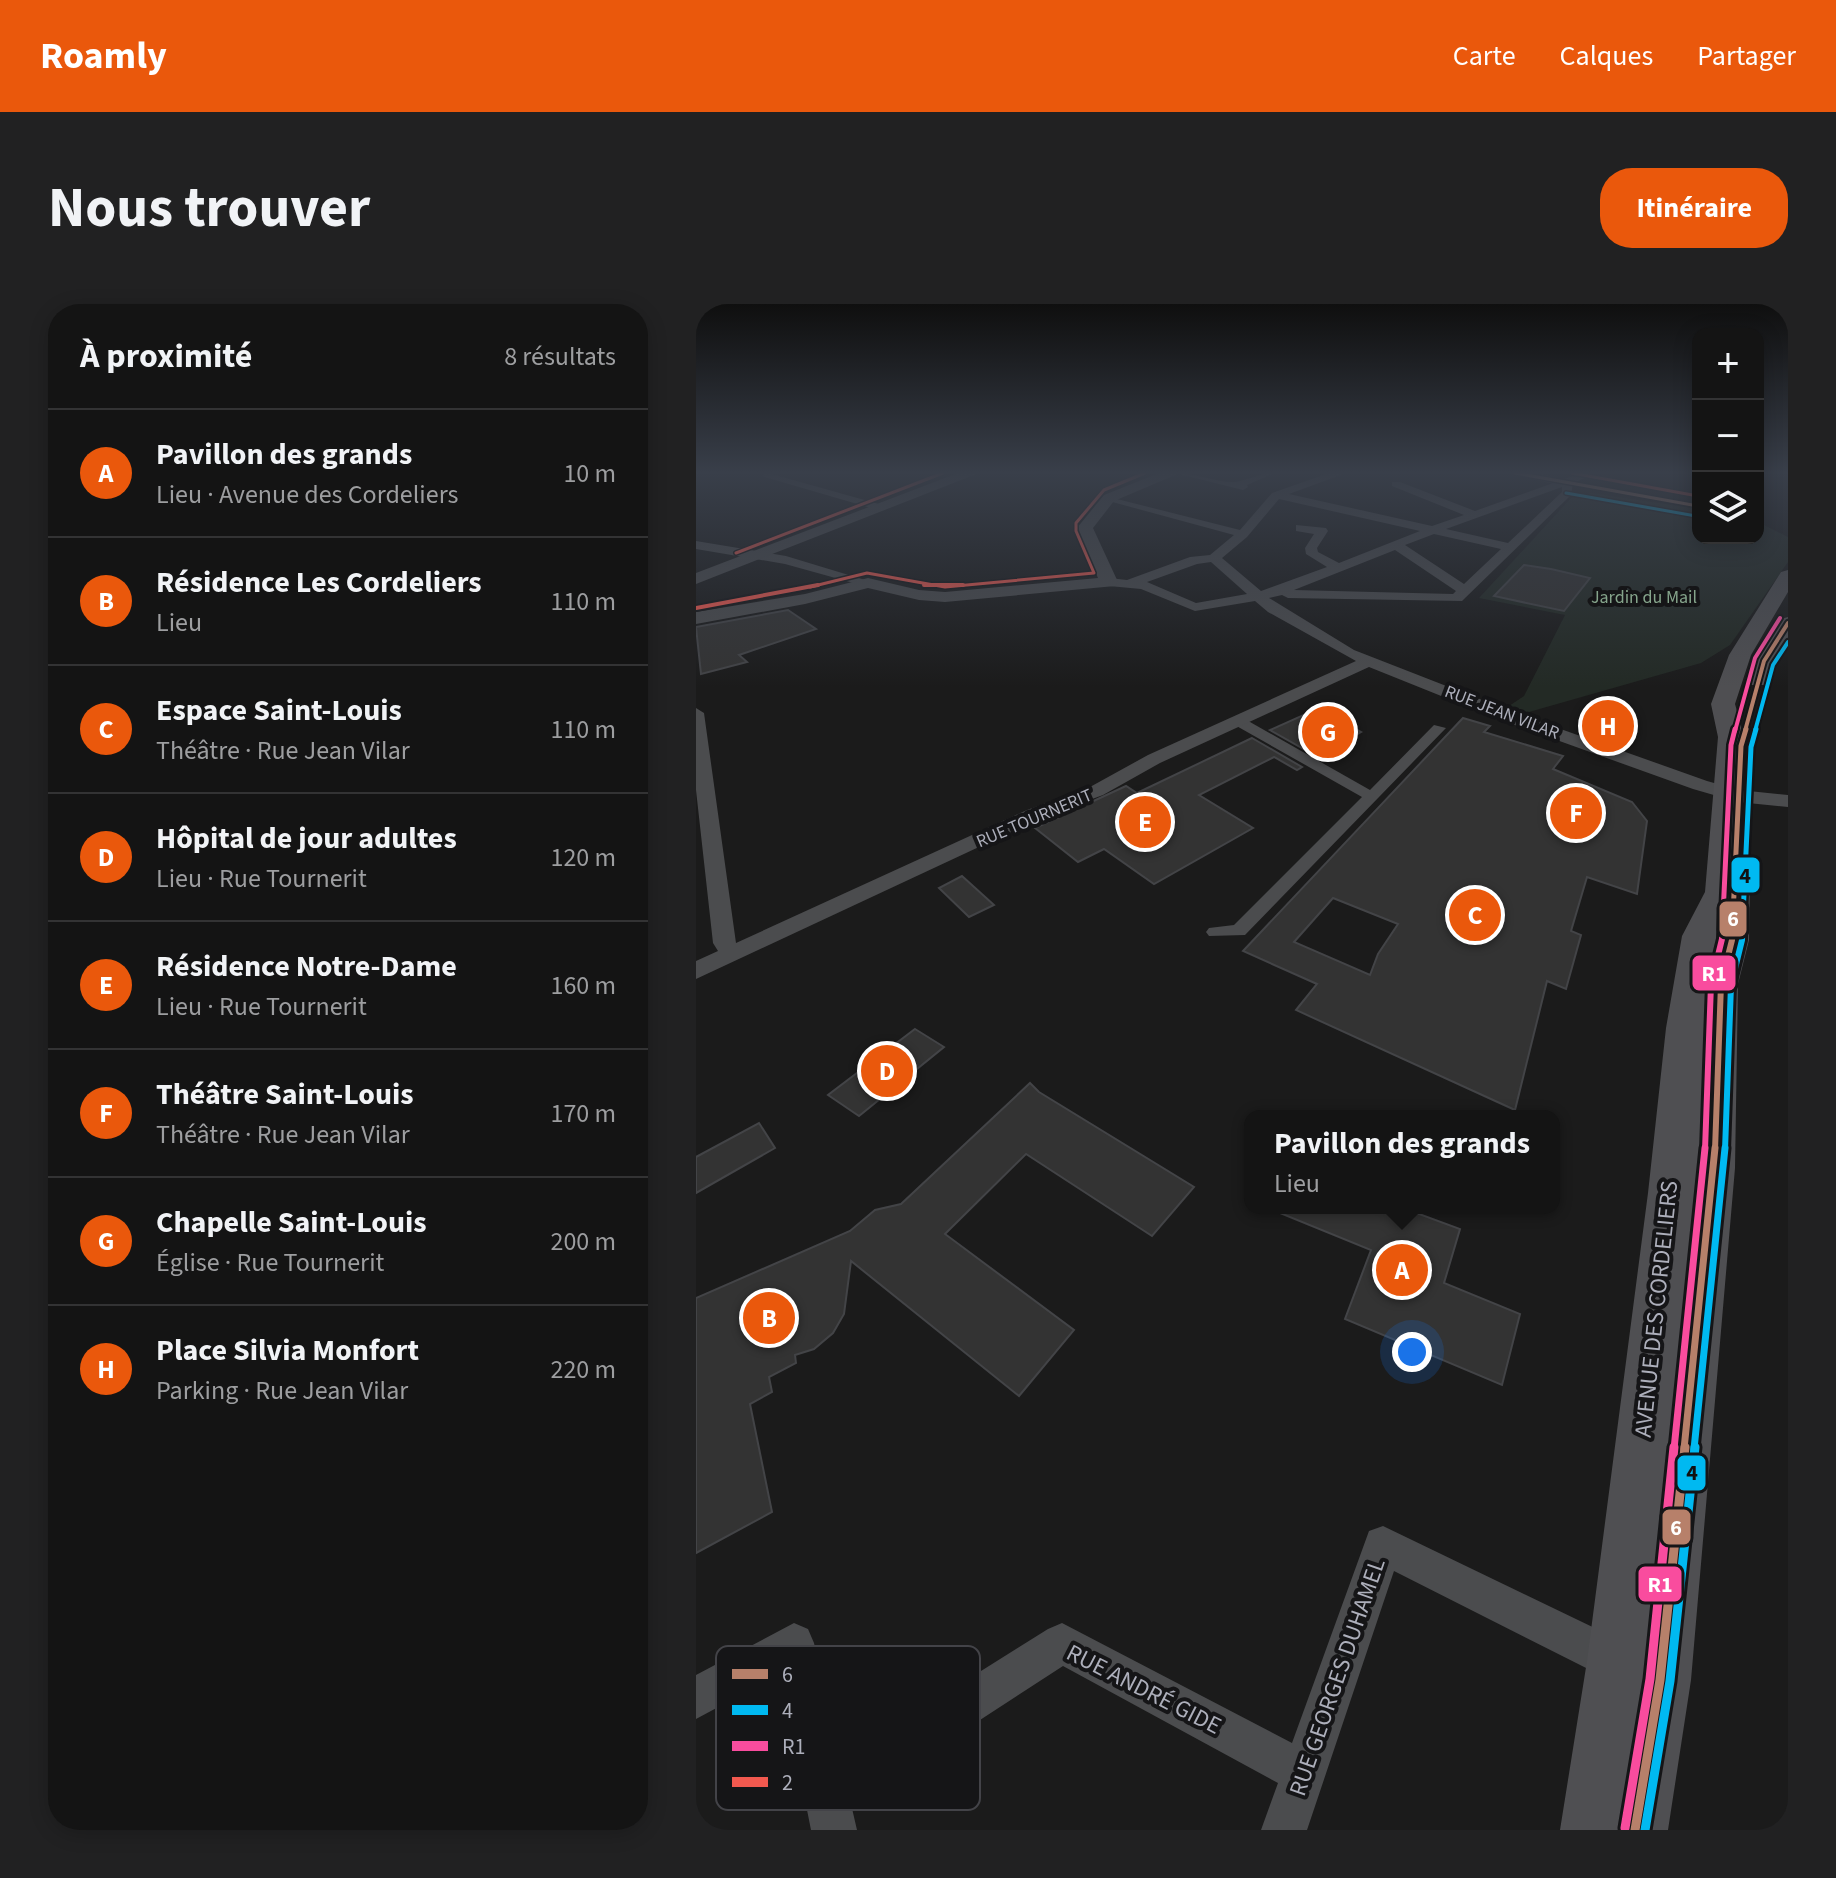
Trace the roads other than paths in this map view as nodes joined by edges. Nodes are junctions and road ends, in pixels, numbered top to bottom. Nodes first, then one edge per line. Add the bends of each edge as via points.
1 (786, 544) edge
2 (1092, 544) edge
3 (1231, 544) edge
4 (1313, 544) edge
5 (1497, 544) edge
6 (1513, 544) edge
7 (696, 545) edge
8 (1396, 545) joint
9 (1510, 547) junction
10 (758, 555) junction
11 (1214, 558) junction
12 (1338, 568) junction
13 (1788, 576) edge
14 (696, 579) edge
15 (1109, 582) junction
16 (868, 583) junction
17 (1130, 583) junction
18 (1464, 590) junction
19 (1275, 593) junction
20 (1258, 597) junction
21 (696, 618) edge
22 (1788, 623) edge
23 (1369, 661) junction
24 (696, 713) edge
25 (1238, 721) junction
26 (1439, 728) dead end
27 (1372, 797) junction
28 (1755, 797) edge
29 (1215, 932) dead end
30 (732, 954) junction
31 (696, 971) edge
32 (1617, 1661) junction
33 (716, 1687) edge
34 (696, 1698) edge
35 (980, 1703) edge
36 (1302, 1772) junction
37 (1284, 1830) edge
38 (1593, 1830) edge
39 (1635, 1830) edge

1 - 10 street
2 - 15 street
3 - 11 street
4 - 12 street via 1312,554
5 - 9 street
6 - 9 street
7 - 10 street
8 - 12 street
8 - 18 street
9 - 18 street
10 - 14 street
10 - 16 street
11 - 17 street
11 - 20 street, RUE JEAN VILAR
12 - 19 street
13 - 28 main road via 1740,655 1723,704
15 - 16 street via 945,597
15 - 17 street
16 - 21 street
17 - 20 street via 1195,607
18 - 19 street via 1457,598
19 - 20 street
20 - 23 street, RUE JEAN VILAR via 1300,626
22 - 28 main road via 1764,661 1741,746
23 - 25 street, RUE TOURNERIT
23 - 28 street, RUE JEAN VILAR via 1507,716
24 - 30 street via 724,943
25 - 27 street
25 - 30 street, RUE TOURNERIT via 1084,798 1034,814
26 - 27 street
27 - 29 street via 1239,931
28 - 32 main road, AVENUE DES CORDELIERS via 1699,936 1684,1028
28 - 39 main road, AVENUE DES CORDELIERS via 1721,984 1714,1168 1660,1680
30 - 31 street, RUE TOURNERIT
32 - 36 street, RUE GEORGES DUHAMEL via 1383,1545
32 - 38 main road, AVENUE DES CORDELIERS
33 - 34 street
35 - 36 street, RUE ANDRÉ GIDE via 1062,1643
36 - 37 street, RUE GEORGES DUHAMEL

